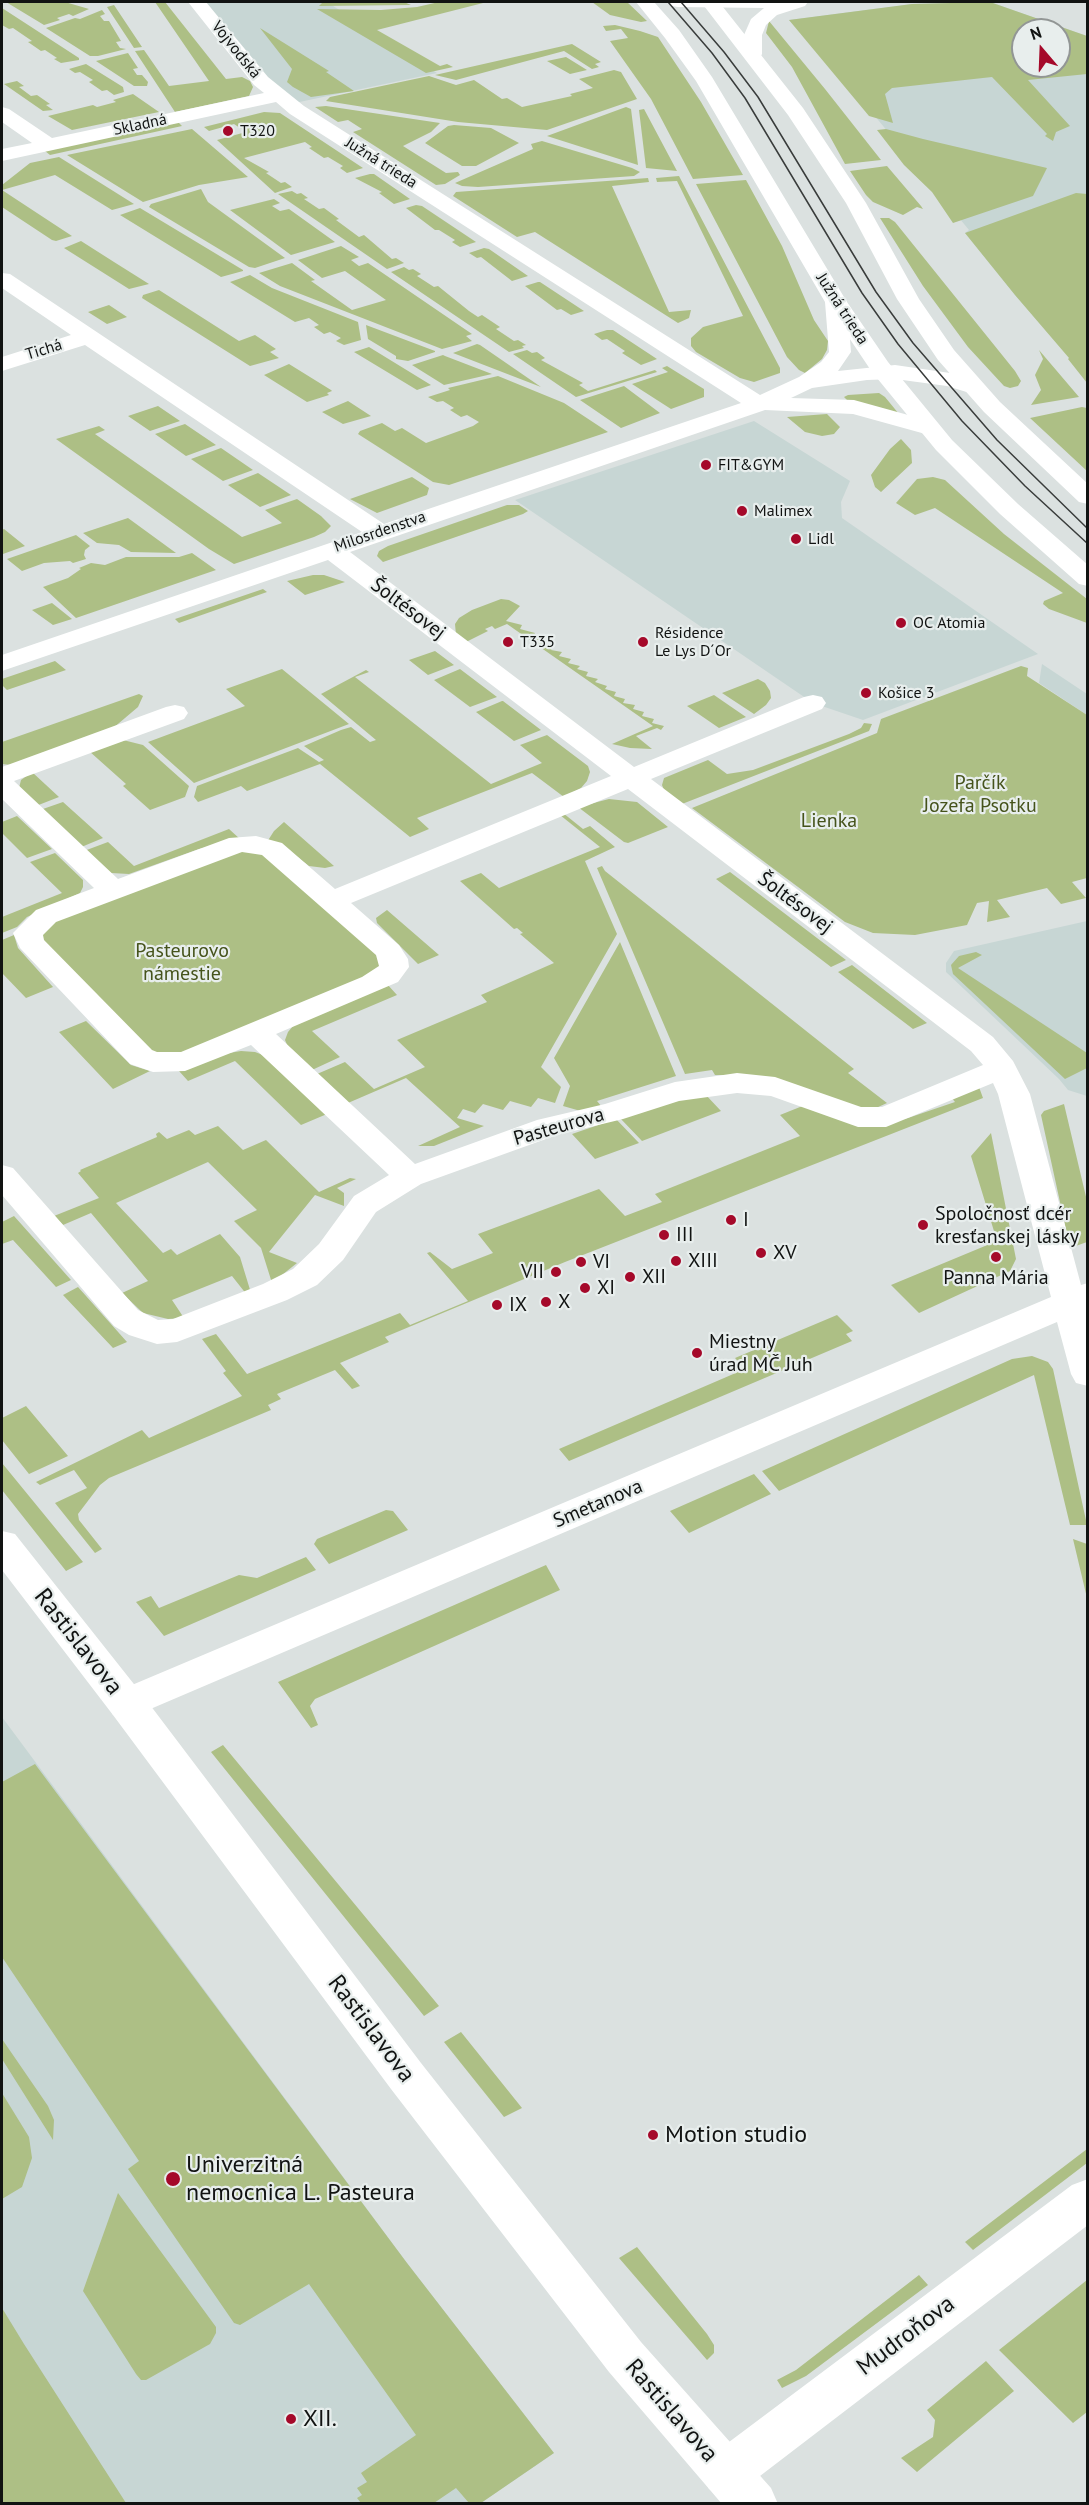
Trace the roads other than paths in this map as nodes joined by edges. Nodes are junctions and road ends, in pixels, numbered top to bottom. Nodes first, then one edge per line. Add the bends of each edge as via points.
1 (197, 2) edge
2 (645, 2) edge
3 (681, 2) edge
4 (711, 2) edge
5 (768, 2) edge
6 (799, 2) edge
7 (660, 18) junction
8 (753, 54) junction
9 (278, 96) junction
10 (2, 113) edge
11 (48, 145) junction
12 (2, 155) edge
13 (2, 279) edge
14 (836, 302) junction
15 (87, 337) junction
16 (946, 355) junction
17 (2, 364) edge
18 (924, 376) junction
19 (890, 379) junction
20 (807, 382) junction
21 (973, 387) junction
22 (759, 404) junction
23 (929, 428) junction
24 (1088, 497) edge
25 (379, 532) junction
26 (330, 549) junction
27 (1088, 579) edge
28 (2, 663) edge
29 (813, 703) dead end
30 (175, 713) dead end
31 (2, 776) edge
32 (631, 777) junction
33 (2, 784) edge
34 (112, 890) junction
35 (333, 900) junction
36 (256, 1033) junction
37 (1002, 1068) junction
38 (2, 1175) edge
39 (410, 1177) junction
40 (1078, 1298) edge
41 (1088, 1374) edge
42 (2, 1544) edge
43 (127, 1704) junction
44 (1088, 2199) edge
45 (740, 2488) edge

1 - 9 street, Vojvodská via 261,81
2 - 7 street, Južná trieda
3 - 4 street
3 - 7 street
4 - 5 street
4 - 8 street
6 - 8 street via 771,11 758,23 753,34
7 - 14 street, Južná trieda via 705,81
8 - 16 street via 856,203 903,291
9 - 11 street, Skladná
9 - 22 street, Južná trieda
10 - 11 street
11 - 12 street, Skladná
13 - 15 street
14 - 19 street, Južná trieda
14 - 20 street, Milosrdenstva via 840,352 829,367
15 - 17 street, Tichá
15 - 25 street
16 - 18 street via 940,368
16 - 21 street
18 - 19 street
18 - 21 street
19 - 20 street, Milosrdenstva
19 - 22 street
19 - 23 street, Južná trieda
20 - 22 street, Milosrdenstva
21 - 24 street
22 - 23 street, Milosrdenstva via 854,407
22 - 25 street, Milosrdenstva
23 - 27 street, Južná trieda via 1009,509
25 - 26 street, Milosrdenstva
26 - 28 street, Milosrdenstva
26 - 32 street, Šoltésovej
29 - 32 street
30 - 31 street
32 - 35 street
32 - 37 street, Šoltésovej via 949,1018 982,1044
33 - 34 street
34 - 35 street via 224,848 256,844 272,849
34 - 36 street via 46,916 28,933 30,942 141,1057 153,1062 185,1061
35 - 36 street via 389,951 394,967 373,983
36 - 39 street
37 - 39 street, Pasteurova via 886,1117 872,1119 758,1084 687,1090 548,1127
37 - 40 street, Šoltésovej via 1014,1094
38 - 39 street, Pasteurova via 126,1318 158,1332 177,1330 305,1277 331,1252 365,1204
40 - 41 street, Šoltésovej
40 - 43 street, Smetanova
42 - 43 street, Rastislavova
43 - 45 street, Rastislavova via 413,2085 625,2357
44 - 45 street, Mudroňova

